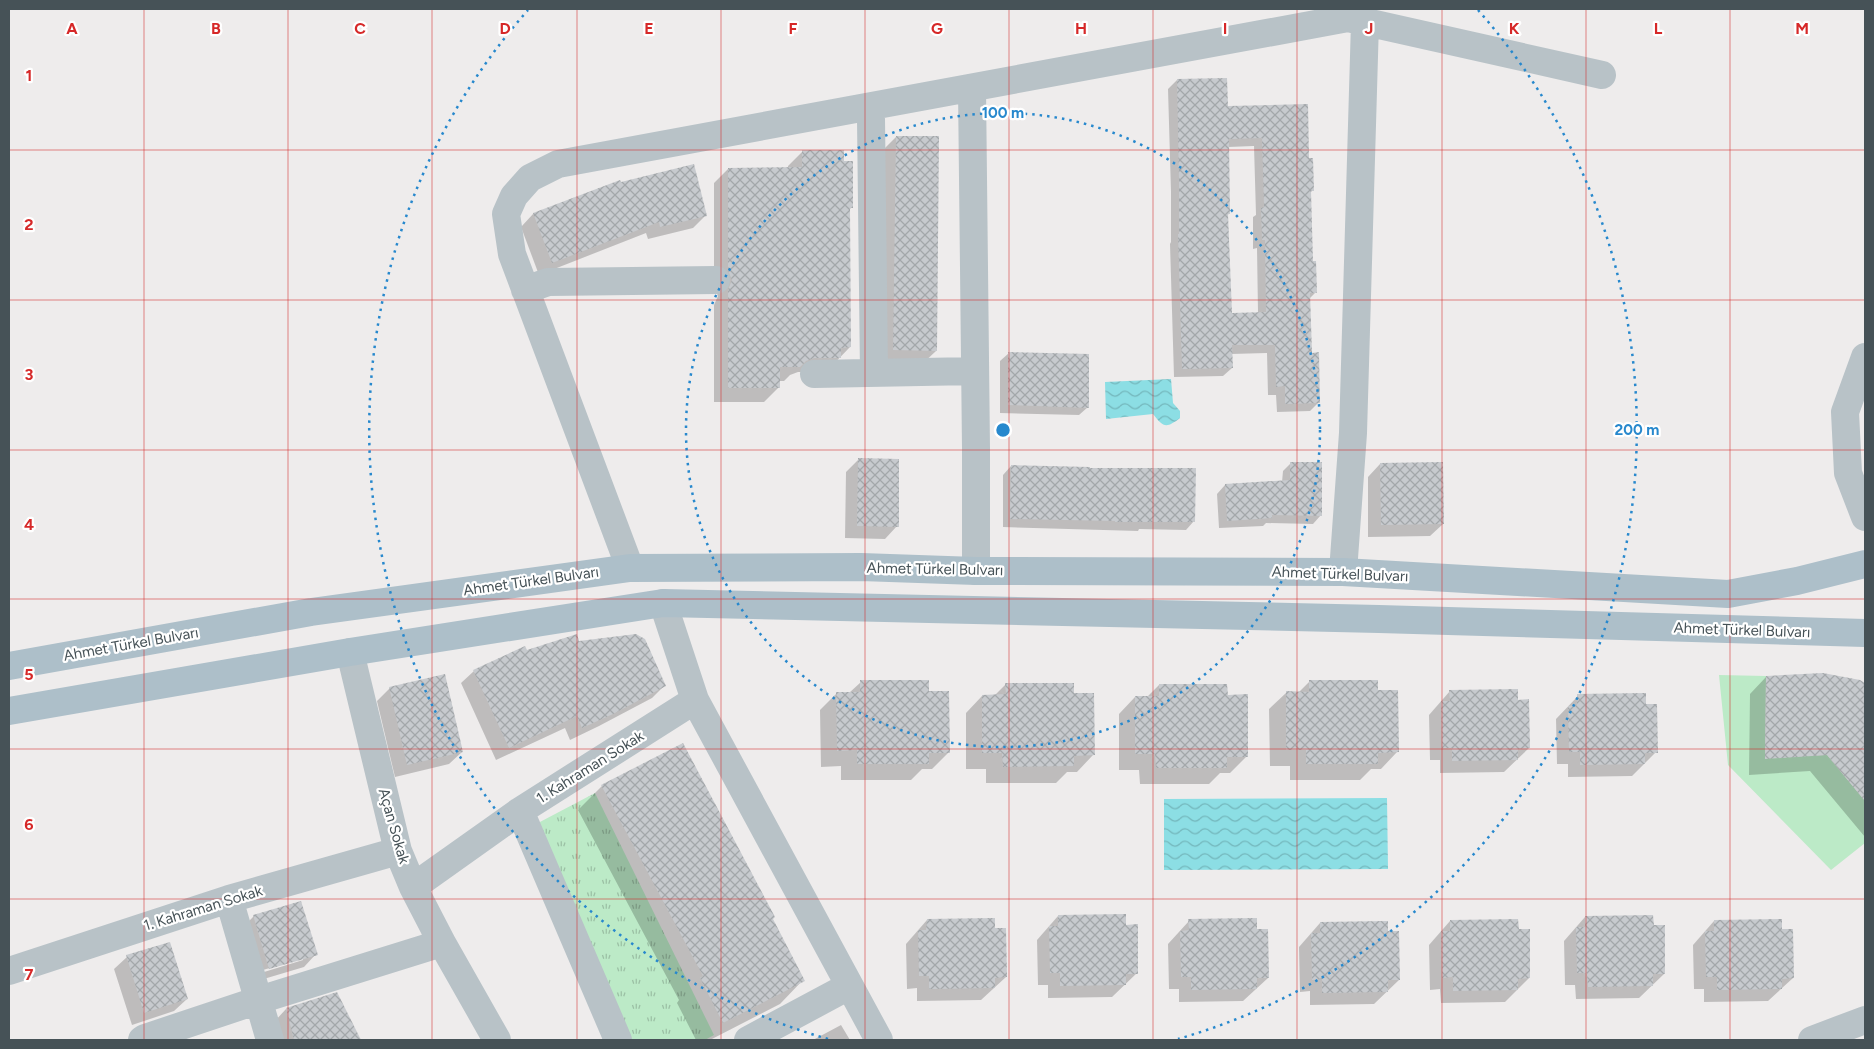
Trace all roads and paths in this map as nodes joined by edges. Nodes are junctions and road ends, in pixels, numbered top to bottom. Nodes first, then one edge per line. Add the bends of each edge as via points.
1 (1365, 22) junction
2 (1602, 75) dead end
3 (972, 88) junction
4 (870, 119) dead end
5 (716, 280) dead end
6 (525, 290) junction
7 (1865, 357) edge
8 (975, 371) junction
9 (874, 373) junction
10 (814, 374) dead end
11 (1845, 412) junction
12 (1865, 442) edge
13 (1865, 517) edge
14 (1865, 564) edge
15 (630, 568) junction
16 (976, 571) junction
17 (1344, 572) junction
18 (663, 603) junction
19 (1865, 633) edge
20 (350, 652) junction
21 (9, 666) edge
22 (695, 700) junction
23 (9, 711) edge
24 (520, 811) junction
25 (398, 851) junction
26 (413, 888) junction
27 (229, 899) junction
28 (442, 944) junction
29 (9, 971) edge
30 (849, 986) junction
31 (259, 1000) junction
32 (1865, 1020) edge
33 (142, 1040) edge
34 (270, 1040) edge
35 (497, 1040) edge
36 (618, 1040) edge
37 (748, 1040) edge
38 (880, 1040) edge
39 (1812, 1040) edge

1 - 2 street
1 - 3 street via 1348,18
1 - 17 street via 1353,433
3 - 6 street via 558,164 530,178 514,196 506,214 512,254
3 - 8 street
4 - 9 street
5 - 6 street via 548,282
6 - 15 street
7 - 11 street
8 - 9 street
8 - 16 street
9 - 10 street
11 - 12 street
11 - 13 street via 1848,473
14 - 17 main road, Ahmet Türkel Bulvarı via 1728,594
15 - 16 main road, Ahmet Türkel Bulvarı via 861,567
15 - 21 main road, Ahmet Türkel Bulvarı via 311,612
16 - 17 main road, Ahmet Türkel Bulvarı
18 - 19 main road, Ahmet Türkel Bulvarı
18 - 20 main road, Ahmet Türkel Bulvarı
18 - 22 street
20 - 23 main road, Ahmet Türkel Bulvarı
20 - 25 street, Açan Sokak
22 - 24 street, 1. Kahraman Sokak
22 - 30 street
24 - 26 street, 1. Kahraman Sokak
24 - 36 street
25 - 26 street, Açan Sokak
25 - 27 street, 1. Kahraman Sokak
26 - 28 street, Açan Sokak
27 - 29 street, 1. Kahraman Sokak
27 - 31 street
28 - 31 street
28 - 35 street, Açan Sokak
30 - 37 street
30 - 38 street
31 - 33 street
31 - 34 street
32 - 39 street

